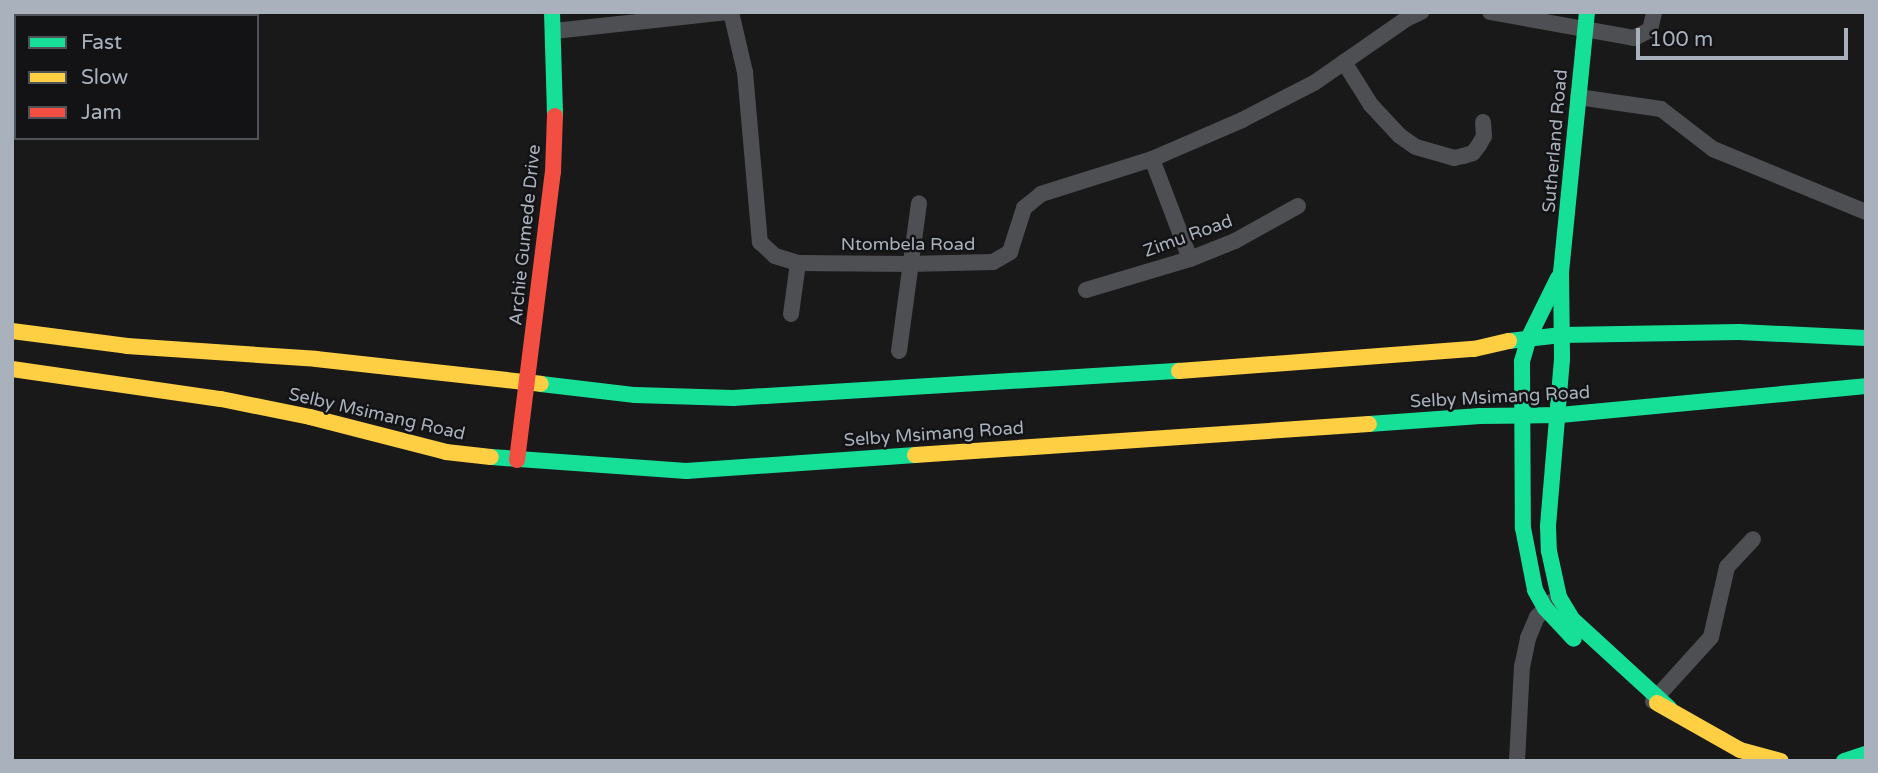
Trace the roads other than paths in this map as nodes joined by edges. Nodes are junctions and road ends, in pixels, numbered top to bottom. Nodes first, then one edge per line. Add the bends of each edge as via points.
1 (552, 12) edge
2 (730, 12) edge
3 (1420, 12) edge
4 (1490, 12) edge
5 (1654, 12) edge
6 (1586, 20) edge
7 (554, 31) junction
8 (1345, 62) junction
9 (1578, 97) junction
10 (1483, 122) dead end
11 (1152, 159) junction
12 (919, 203) dead end
13 (1298, 206) dead end
14 (1866, 212) edge
15 (1190, 258) junction
16 (798, 263) junction
17 (909, 264) junction
18 (1561, 273) junction
19 (1086, 290) dead end
20 (792, 314) dead end
21 (12, 331) edge
22 (1562, 335) junction
23 (1529, 337) junction
24 (1866, 338) edge
25 (899, 351) dead end
26 (12, 369) edge
27 (527, 385) junction
28 (1866, 386) edge
29 (1560, 415) junction
30 (1522, 416) junction
31 (517, 460) junction
32 (1753, 539) dead end
33 (1559, 597) junction
34 (1545, 608) junction
35 (1660, 701) junction
36 (1866, 754) edge
37 (1517, 761) edge
38 (1781, 761) edge
39 (1844, 761) edge

1 - 7 main road, Archie Gumede Drive
2 - 7 street
2 - 16 street, Ntombela Road via 745,72 757,232 760,242 775,256
3 - 8 street, Ntombela Road
4 - 6 street
5 - 6 street via 1650,30 1634,38
6 - 9 main road, Sutherland Road
7 - 27 main road, Archie Gumede Drive via 553,172
8 - 10 street via 1371,105 1416,147 1454,158 1473,153 1484,136
8 - 11 street, Ntombela Road via 1288,96
9 - 14 street via 1661,109 1713,149
9 - 18 main road, Sutherland Road
11 - 15 street
11 - 17 street, Ntombela Road via 1032,200 1024,208 1010,252 993,262
12 - 17 street
13 - 15 street, Zimu Road via 1235,241
15 - 19 street, Zimu Road
16 - 17 street, Ntombela Road
16 - 20 street
17 - 25 street
18 - 22 main road
18 - 23 main road
21 - 27 main road, Selby Msimang Road via 127,346 316,359
22 - 23 main road, Selby Msimang Road
22 - 24 main road, Selby Msimang Road via 1740,332
22 - 29 main road
23 - 27 main road, Selby Msimang Road via 1474,349 733,398
23 - 30 main road via 1522,362
26 - 31 main road, Selby Msimang Road via 221,398 446,452
27 - 31 main road, Archie Gumede Drive
28 - 29 main road, Selby Msimang Road
29 - 30 main road, Selby Msimang Road
29 - 33 main road via 1548,526
30 - 31 main road, Selby Msimang Road via 686,471
30 - 34 main road via 1523,528 1531,579
32 - 35 street via 1727,567 1711,636
33 - 34 street
33 - 35 main road via 1572,619
34 - 35 main road via 1622,682
34 - 37 street via 1534,622 1522,667
35 - 38 main road via 1740,750
36 - 39 main road

